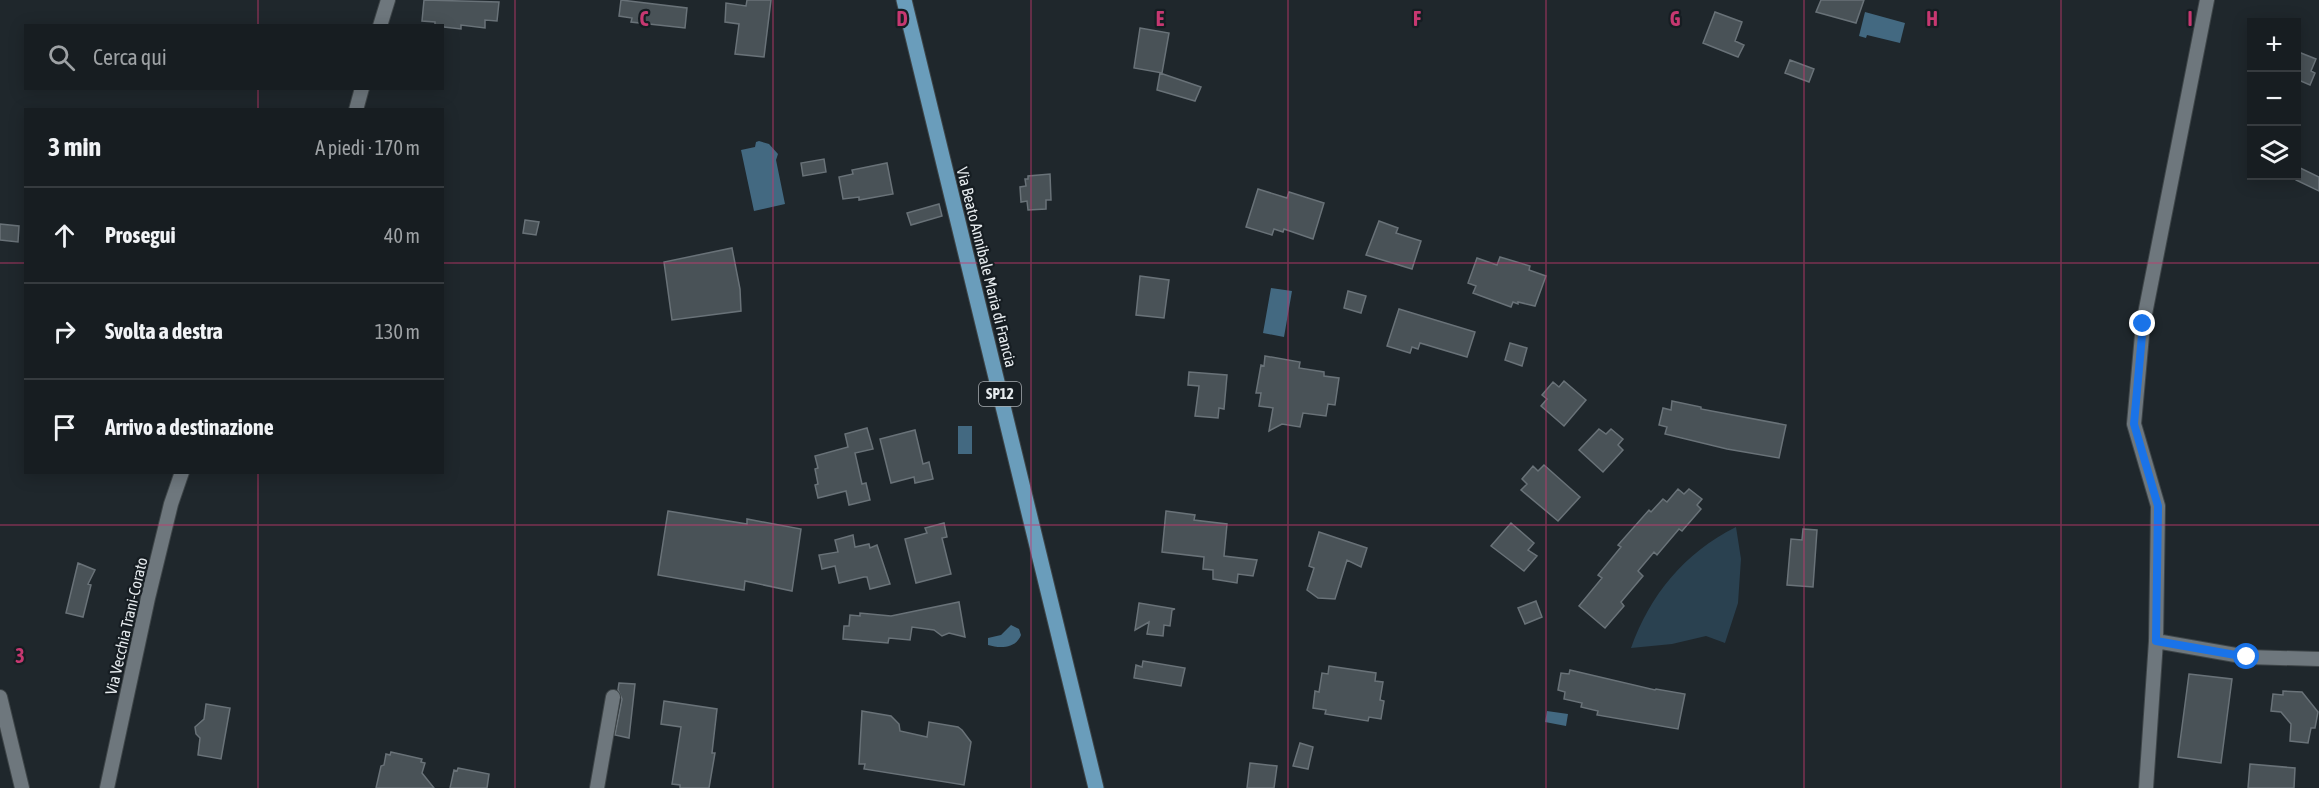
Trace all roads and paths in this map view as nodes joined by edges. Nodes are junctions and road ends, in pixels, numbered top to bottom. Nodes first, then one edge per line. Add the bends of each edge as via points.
1 (388, 0) edge
2 (904, 0) edge
3 (2207, 0) edge
4 (381, 24) edge
5 (361, 90) edge
6 (357, 108) edge
7 (181, 474) edge
8 (2156, 641) junction
9 (2319, 659) edge
10 (0, 697) edge
11 (613, 697) dead end
12 (22, 788) edge
13 (107, 788) edge
14 (597, 788) edge
15 (1096, 788) edge
16 (2146, 788) edge

1 - 4 street
2 - 15 main road, Via Beato Annibale Maria di Francia / SP12
3 - 8 street via 2143,324 2134,424 2158,506
5 - 6 street
7 - 13 street, Via Vecchia Trani-Corato via 148,598
8 - 9 street via 2247,657
8 - 16 street
10 - 12 street
11 - 14 street

